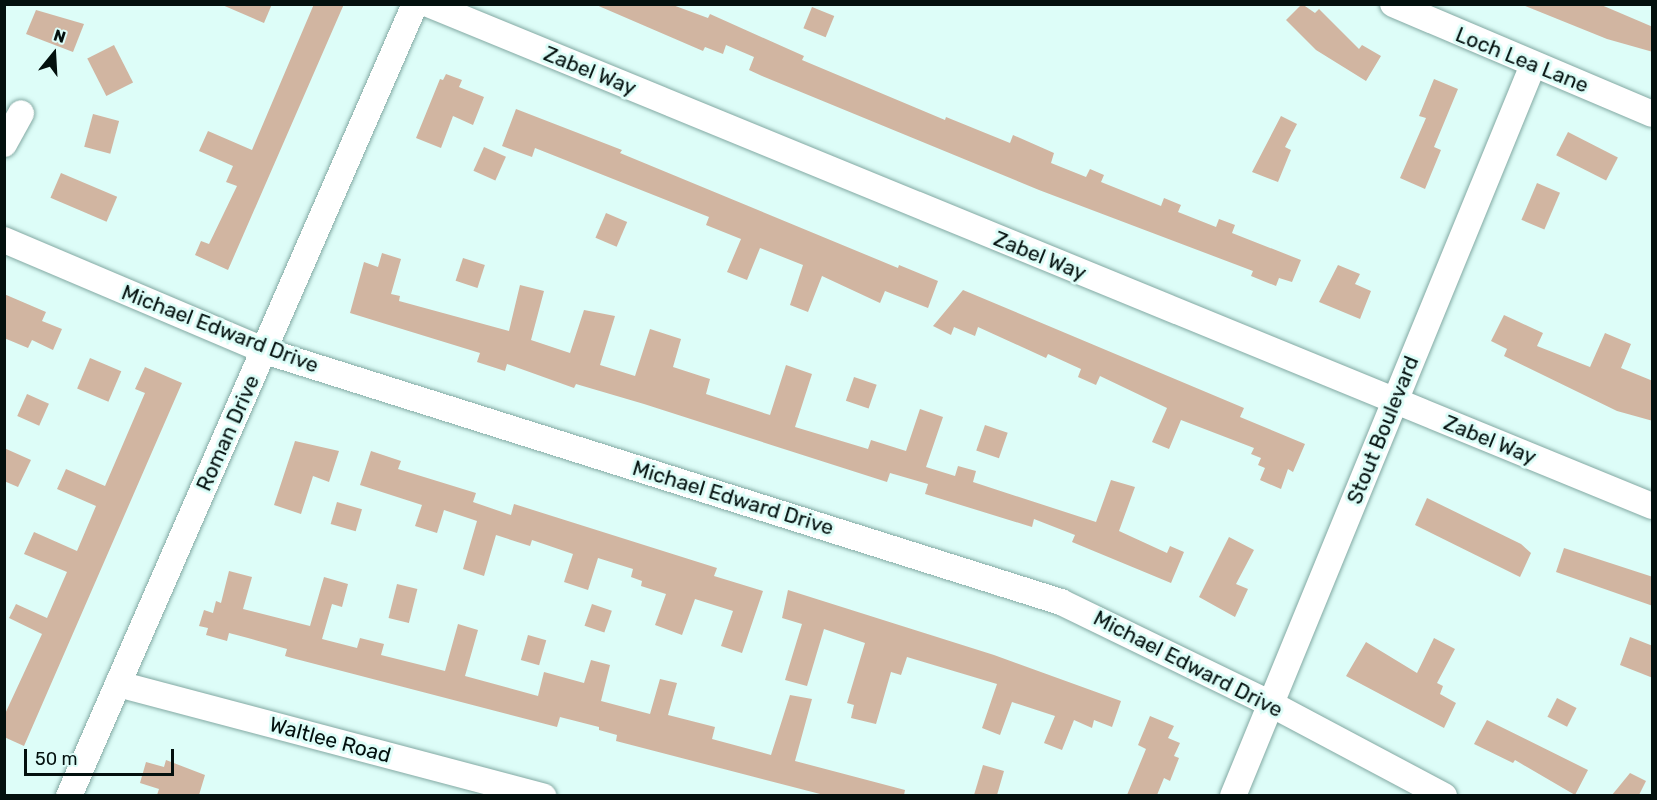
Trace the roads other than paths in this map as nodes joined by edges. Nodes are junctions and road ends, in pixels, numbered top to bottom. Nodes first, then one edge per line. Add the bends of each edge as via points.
1 (415, 4) edge
2 (428, 4) edge
3 (1393, 4) edge
4 (1533, 65) junction
5 (21, 113) dead end
6 (1653, 114) edge
7 (4, 144) edge
8 (4, 240) edge
9 (264, 351) junction
10 (1395, 400) junction
11 (1653, 506) edge
12 (118, 684) junction
13 (1271, 704) junction
14 (69, 795) edge
15 (543, 795) edge
16 (1233, 795) edge
17 (1444, 795) edge

1 - 9 street, Roman Drive
2 - 10 street, Zabel Way
3 - 4 street, Loch Lea Lane
4 - 6 street, Loch Lea Lane
4 - 10 street, Stout Boulevard
5 - 7 street
8 - 9 street, Michael Edward Drive
9 - 12 street, Roman Drive
9 - 13 street, Michael Edward Drive via 1061,602
10 - 11 street, Zabel Way
10 - 13 street, Stout Boulevard
12 - 14 street, Roman Drive
12 - 15 street, Waltlee Road
13 - 16 street, Stout Boulevard
13 - 17 street, Michael Edward Drive

